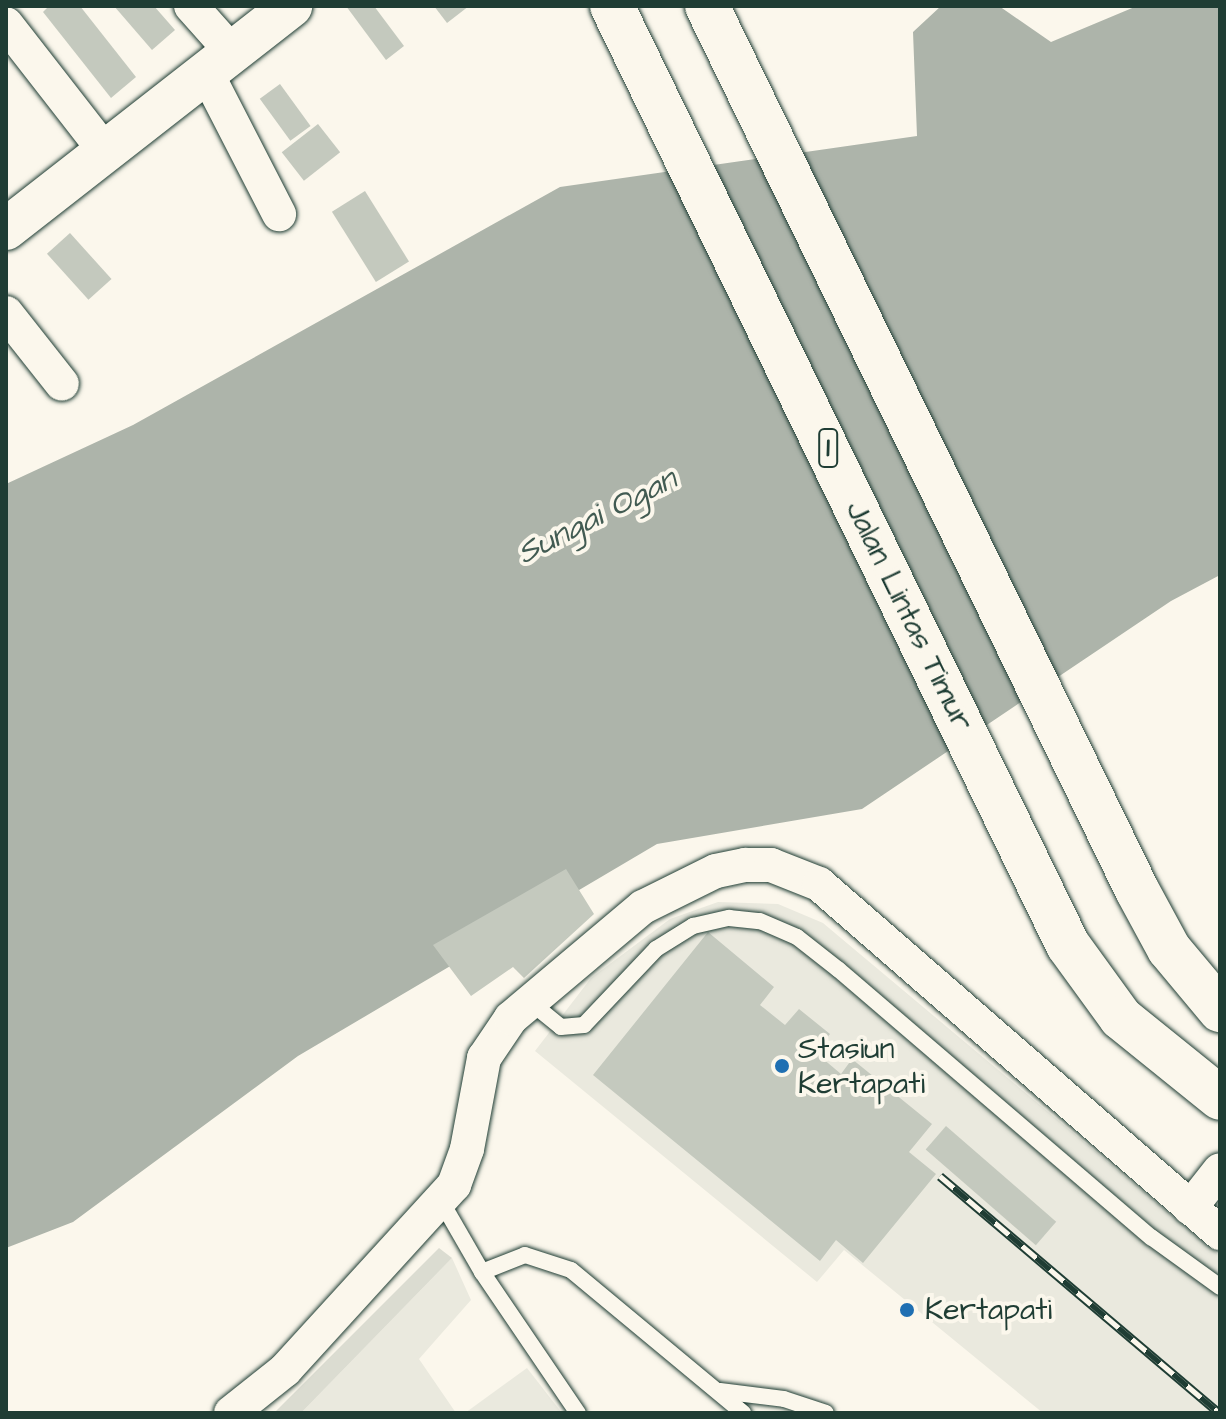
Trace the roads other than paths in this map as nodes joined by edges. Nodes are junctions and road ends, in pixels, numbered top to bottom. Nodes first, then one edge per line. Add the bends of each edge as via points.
1 (191, 6) edge
2 (291, 6) edge
3 (612, 6) edge
4 (707, 6) edge
5 (6, 24) edge
6 (219, 62) junction
7 (104, 150) junction
8 (279, 214) dead end
9 (6, 229) edge
10 (6, 313) edge
11 (62, 384) dead end
12 (529, 1001) junction
13 (1220, 1010) edge
14 (1220, 1098) edge
15 (1220, 1170) edge
16 (441, 1201) junction
17 (1190, 1208) junction
18 (1220, 1233) edge
19 (482, 1272) junction
20 (1220, 1287) edge
21 (720, 1391) junction
22 (231, 1413) edge
23 (578, 1413) edge
24 (743, 1413) edge
25 (826, 1413) edge

1 - 6 street
2 - 6 street
3 - 14 highway, Jalan Lintas Timur / 1 via 1068,945 1101,997 1144,1039
4 - 13 highway via 1169,949
5 - 7 street
6 - 7 street
6 - 8 street
7 - 9 street
10 - 11 street
12 - 16 street via 484,1058 467,1149 454,1185
12 - 17 street via 643,907 680,888 745,865 794,871 819,884
12 - 20 lane via 561,1027 584,1025 656,949 693,926 729,918 760,921 797,937 839,970 1151,1237
15 - 17 street
16 - 19 lane
16 - 22 street via 285,1370
17 - 18 street
19 - 21 lane via 525,1255 571,1270
19 - 23 lane
21 - 24 lane
21 - 25 lane via 784,1399

